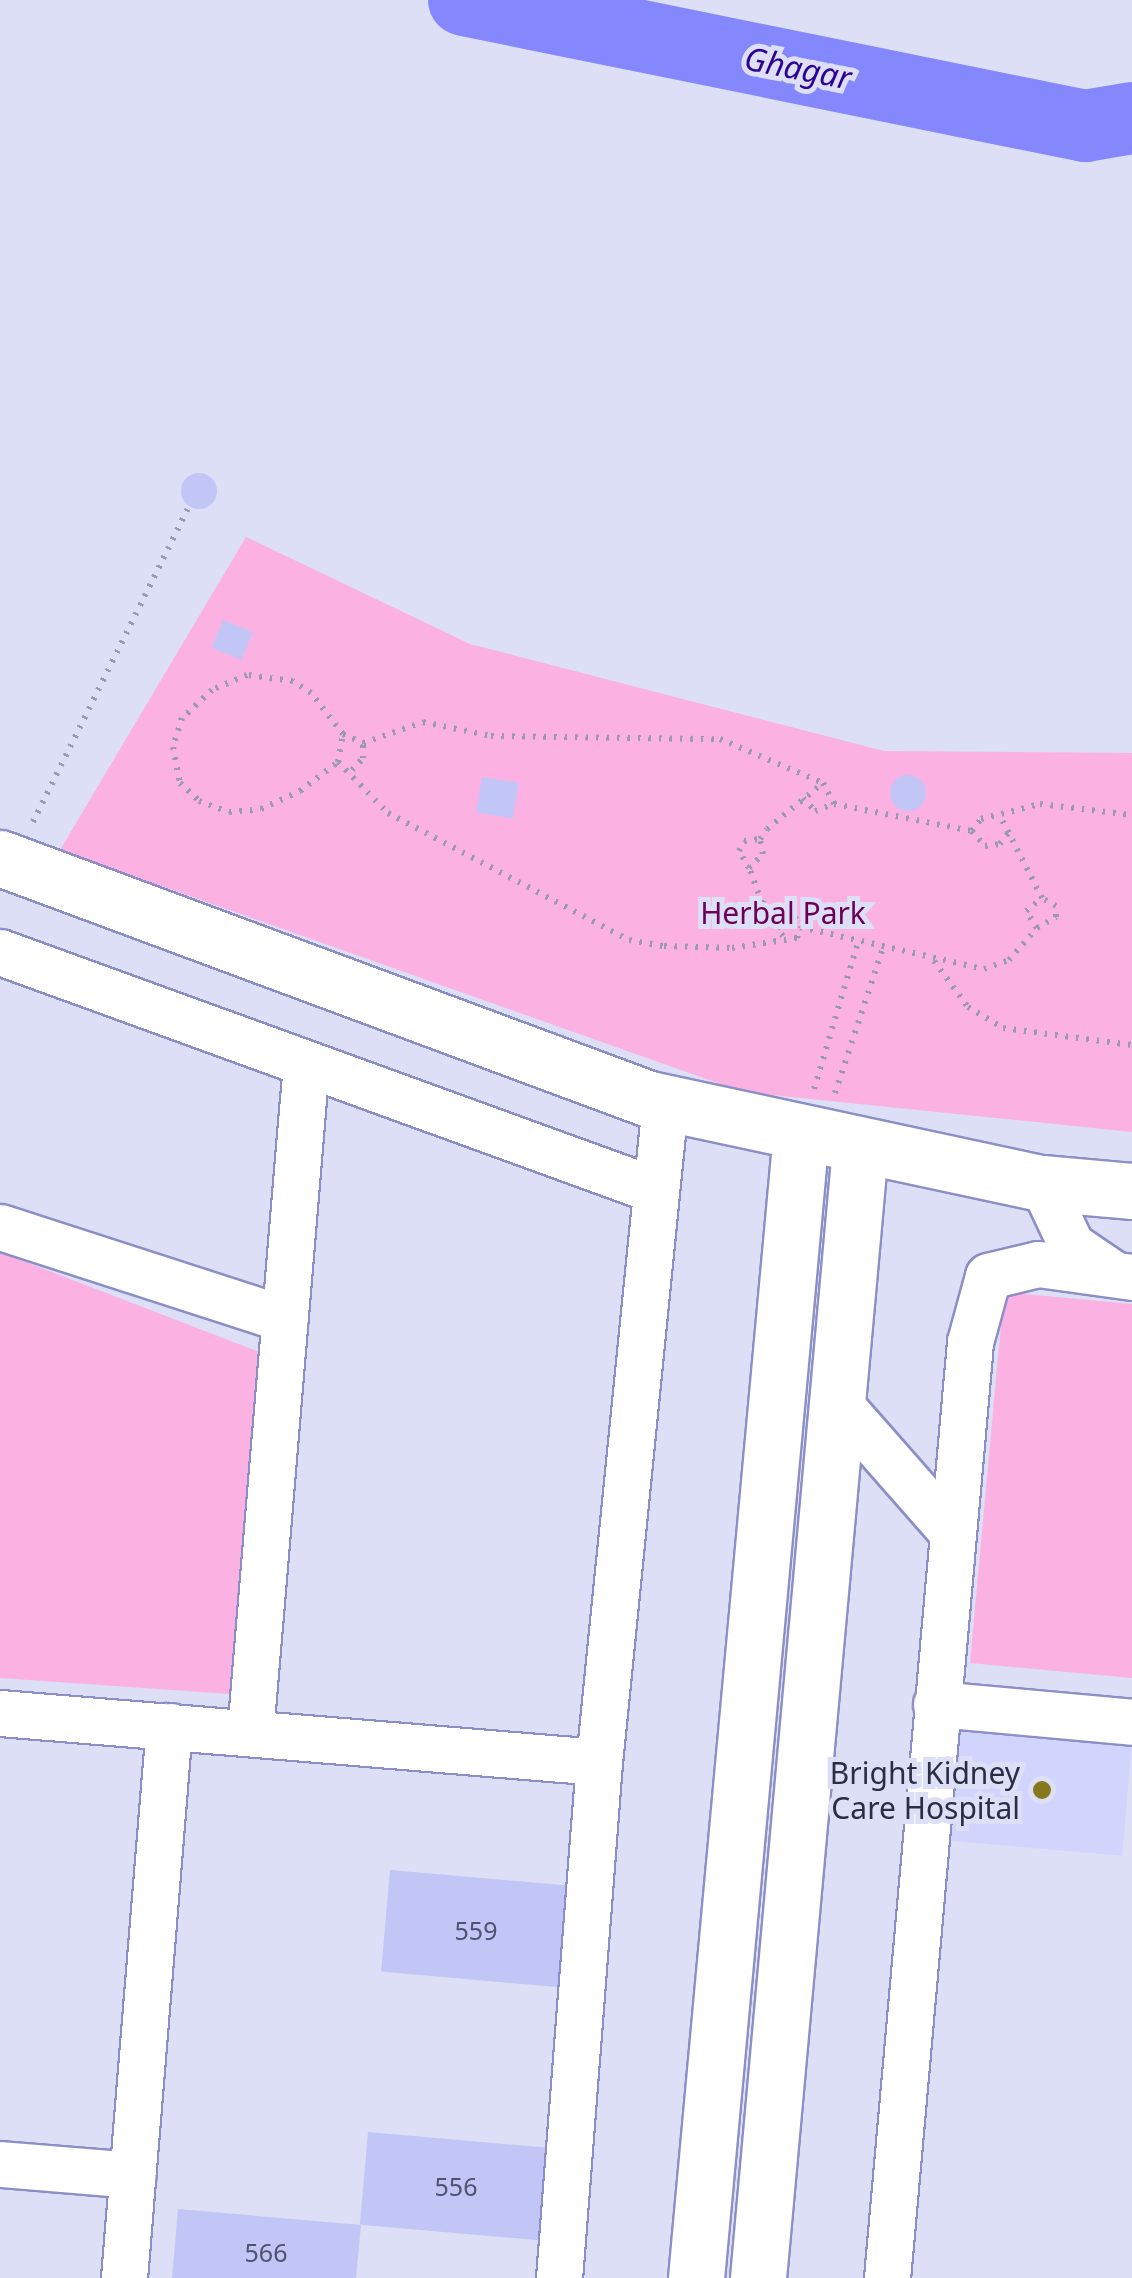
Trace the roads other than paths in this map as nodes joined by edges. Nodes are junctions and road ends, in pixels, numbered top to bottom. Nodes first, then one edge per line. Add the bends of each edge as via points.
1 (6, 861) edge
2 (0, 952) edge
3 (306, 1064) junction
4 (665, 1103) junction
5 (829, 1141) junction
6 (1042, 1184) junction
7 (655, 1190) junction
8 (1132, 1192) edge
9 (0, 1228) edge
10 (1124, 1276) edge
11 (285, 1318) junction
12 (836, 1400) junction
13 (952, 1532) junction
14 (936, 1704) junction
15 (0, 1712) edge
16 (1132, 1722) edge
17 (170, 1726) junction
18 (250, 1733) junction
19 (599, 1762) junction
20 (0, 2164) edge
21 (132, 2175) junction
22 (124, 2278) edge
23 (558, 2278) edge
24 (696, 2278) edge
25 (758, 2278) edge
26 (888, 2278) edge

1 - 4 street
2 - 3 street
3 - 7 street
3 - 11 street
4 - 5 street
4 - 7 street
5 - 6 street
5 - 12 street
5 - 24 street
6 - 8 street
6 - 10 street via 1071,1245
7 - 19 street
9 - 11 street
10 - 13 street via 1038,1264 988,1276 970,1342
11 - 18 street
12 - 13 street
12 - 25 street
13 - 14 street
14 - 16 street
14 - 26 street
15 - 17 street
17 - 18 street
17 - 21 street
18 - 19 street
19 - 23 street
20 - 21 street
21 - 22 street

